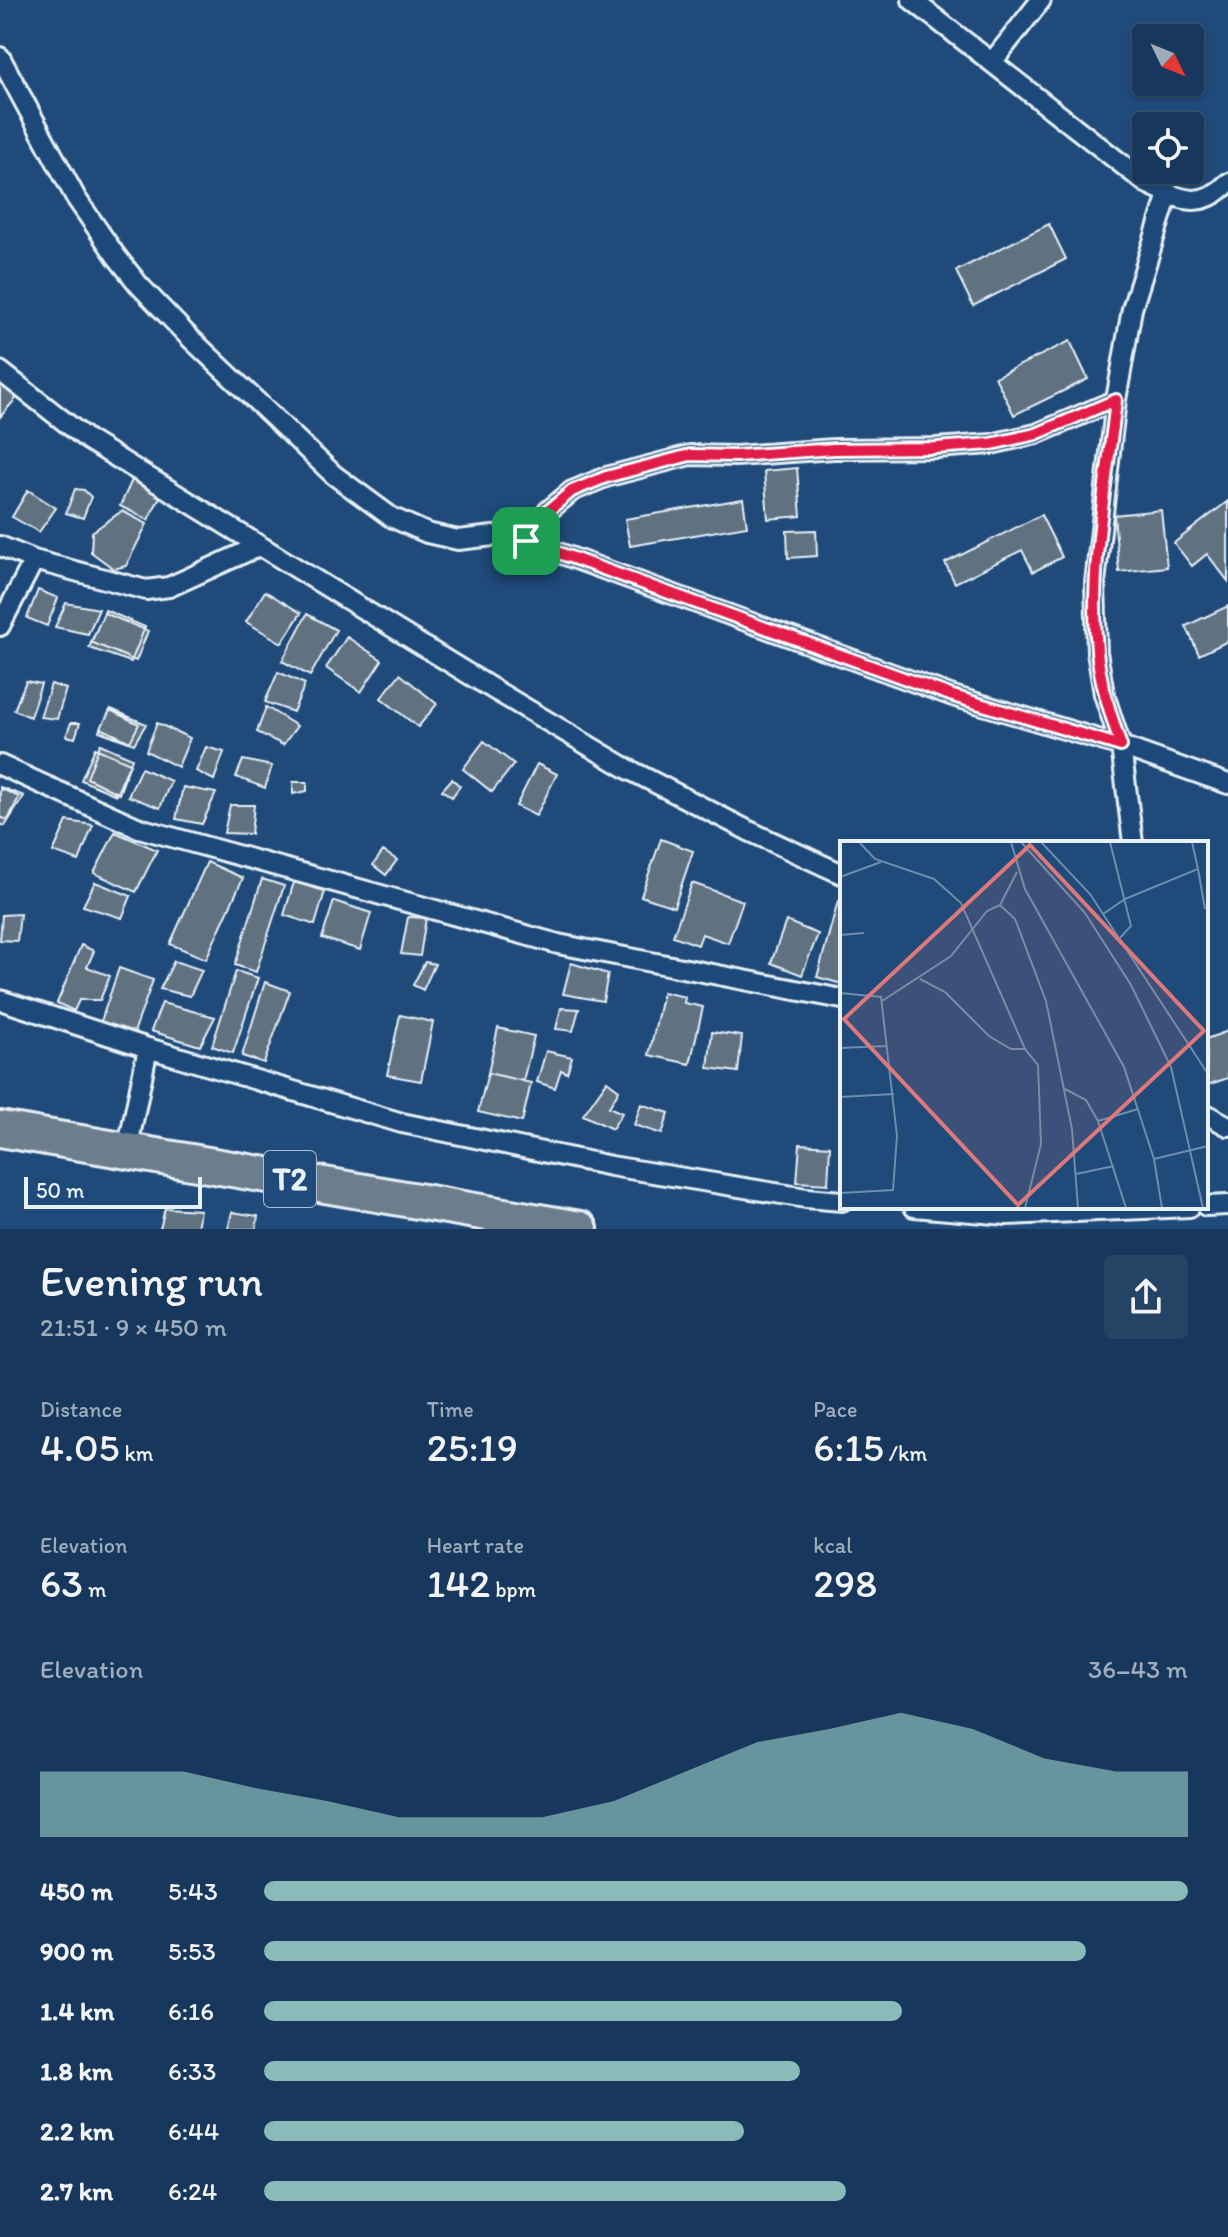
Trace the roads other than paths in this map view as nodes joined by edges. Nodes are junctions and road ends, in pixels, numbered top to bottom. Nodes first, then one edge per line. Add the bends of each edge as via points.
1 (912, 0) edge
2 (1041, 0) edge
3 (0, 57) edge
4 (993, 61) junction
5 (1228, 183) edge
6 (1168, 194) junction
7 (0, 371) edge
8 (1116, 400) junction
9 (526, 541) junction
10 (0, 546) edge
11 (259, 546) junction
12 (34, 560) junction
13 (0, 626) edge
14 (1121, 746) junction
15 (0, 765) edge
16 (1228, 784) edge
17 (1133, 841) edge
18 (840, 873) edge
19 (840, 999) edge
20 (0, 1000) edge
21 (148, 1048) junction
22 (1208, 1115) edge
23 (1228, 1126) edge
24 (0, 1129) edge
25 (127, 1151) junction
26 (840, 1201) edge
27 (1228, 1205) edge
28 (1208, 1206) edge
29 (937, 1209) edge
30 (1144, 1209) edge
31 (580, 1229) edge

1 - 4 street
2 - 4 street
3 - 9 street via 76,198 123,266 334,475 391,517 427,533 458,540 502,535
4 - 6 street via 1146,183
5 - 6 street via 1206,199 1182,201
6 - 8 street via 1132,309
7 - 11 street via 88,440
8 - 9 street via 1036,434 991,444 676,458 572,491 548,511
8 - 14 street via 1095,583 1097,652
9 - 14 street via 953,696
10 - 12 street
11 - 12 street via 169,587 146,590
11 - 18 street via 628,769
12 - 13 street
14 - 16 street
14 - 17 street
15 - 19 street via 139,828 543,940
20 - 21 street
21 - 25 street
21 - 26 street via 402,1123 611,1166
22 - 23 street
24 - 25 highway, T2
25 - 31 highway, T2
27 - 28 street
29 - 30 street via 1007,1215

